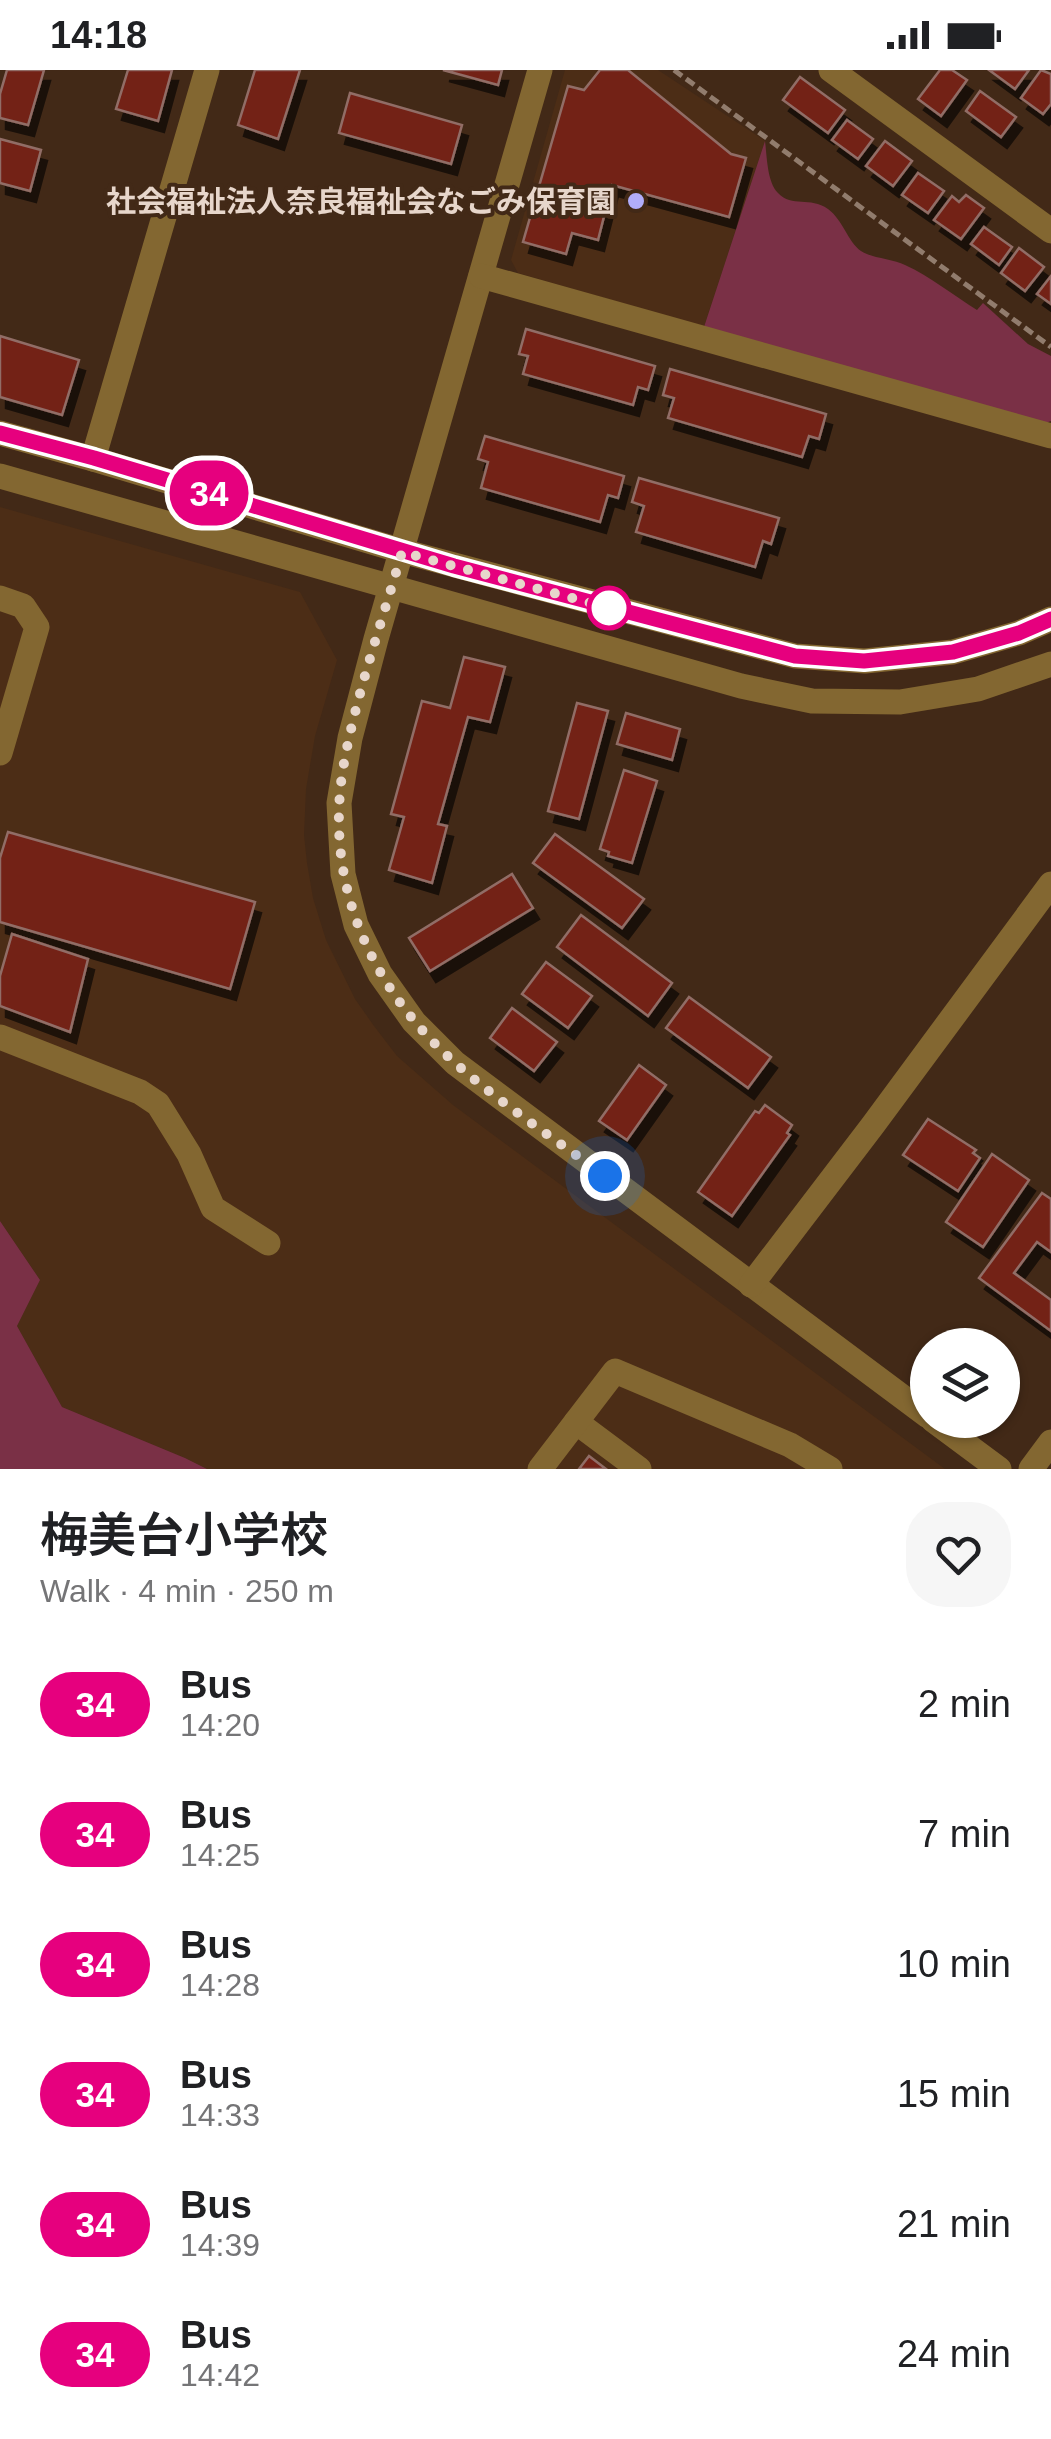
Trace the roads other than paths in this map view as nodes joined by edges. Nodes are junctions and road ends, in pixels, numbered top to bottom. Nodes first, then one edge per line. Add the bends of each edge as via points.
1 (207, 70) edge
2 (540, 70) edge
3 (830, 70) edge
4 (1051, 232) edge
5 (481, 276) junction
6 (0, 433) edge
7 (1051, 436) edge
8 (94, 458) junction
9 (0, 476) edge
10 (402, 552) junction
11 (392, 588) junction
12 (0, 598) edge
13 (1051, 619) edge
14 (1049, 670) edge
15 (0, 753) edge
16 (1051, 884) edge
17 (0, 1037) edge
18 (268, 1243) dead end
19 (751, 1285) junction
20 (910, 1403) edge
21 (576, 1422) junction
22 (949, 1438) edge
23 (1051, 1442) edge
24 (969, 1460) edge
25 (540, 1469) edge
26 (639, 1469) edge
27 (830, 1469) edge
28 (999, 1469) edge
29 (1031, 1469) edge

1 - 8 street
2 - 5 street
3 - 4 street
5 - 7 street
5 - 10 street
6 - 8 street
8 - 10 street
9 - 11 street
10 - 11 street
10 - 13 street via 762,649 828,660 953,652
11 - 14 street via 812,700 900,702
11 - 19 street via 339,803 343,874 356,925 380,974 455,1063
12 - 15 street via 24,606 38,627
16 - 19 street
17 - 18 street via 158,1104 213,1208
19 - 20 street
21 - 25 street
21 - 26 street
21 - 27 street via 615,1371 790,1445
22 - 24 street
23 - 29 street
24 - 28 street

